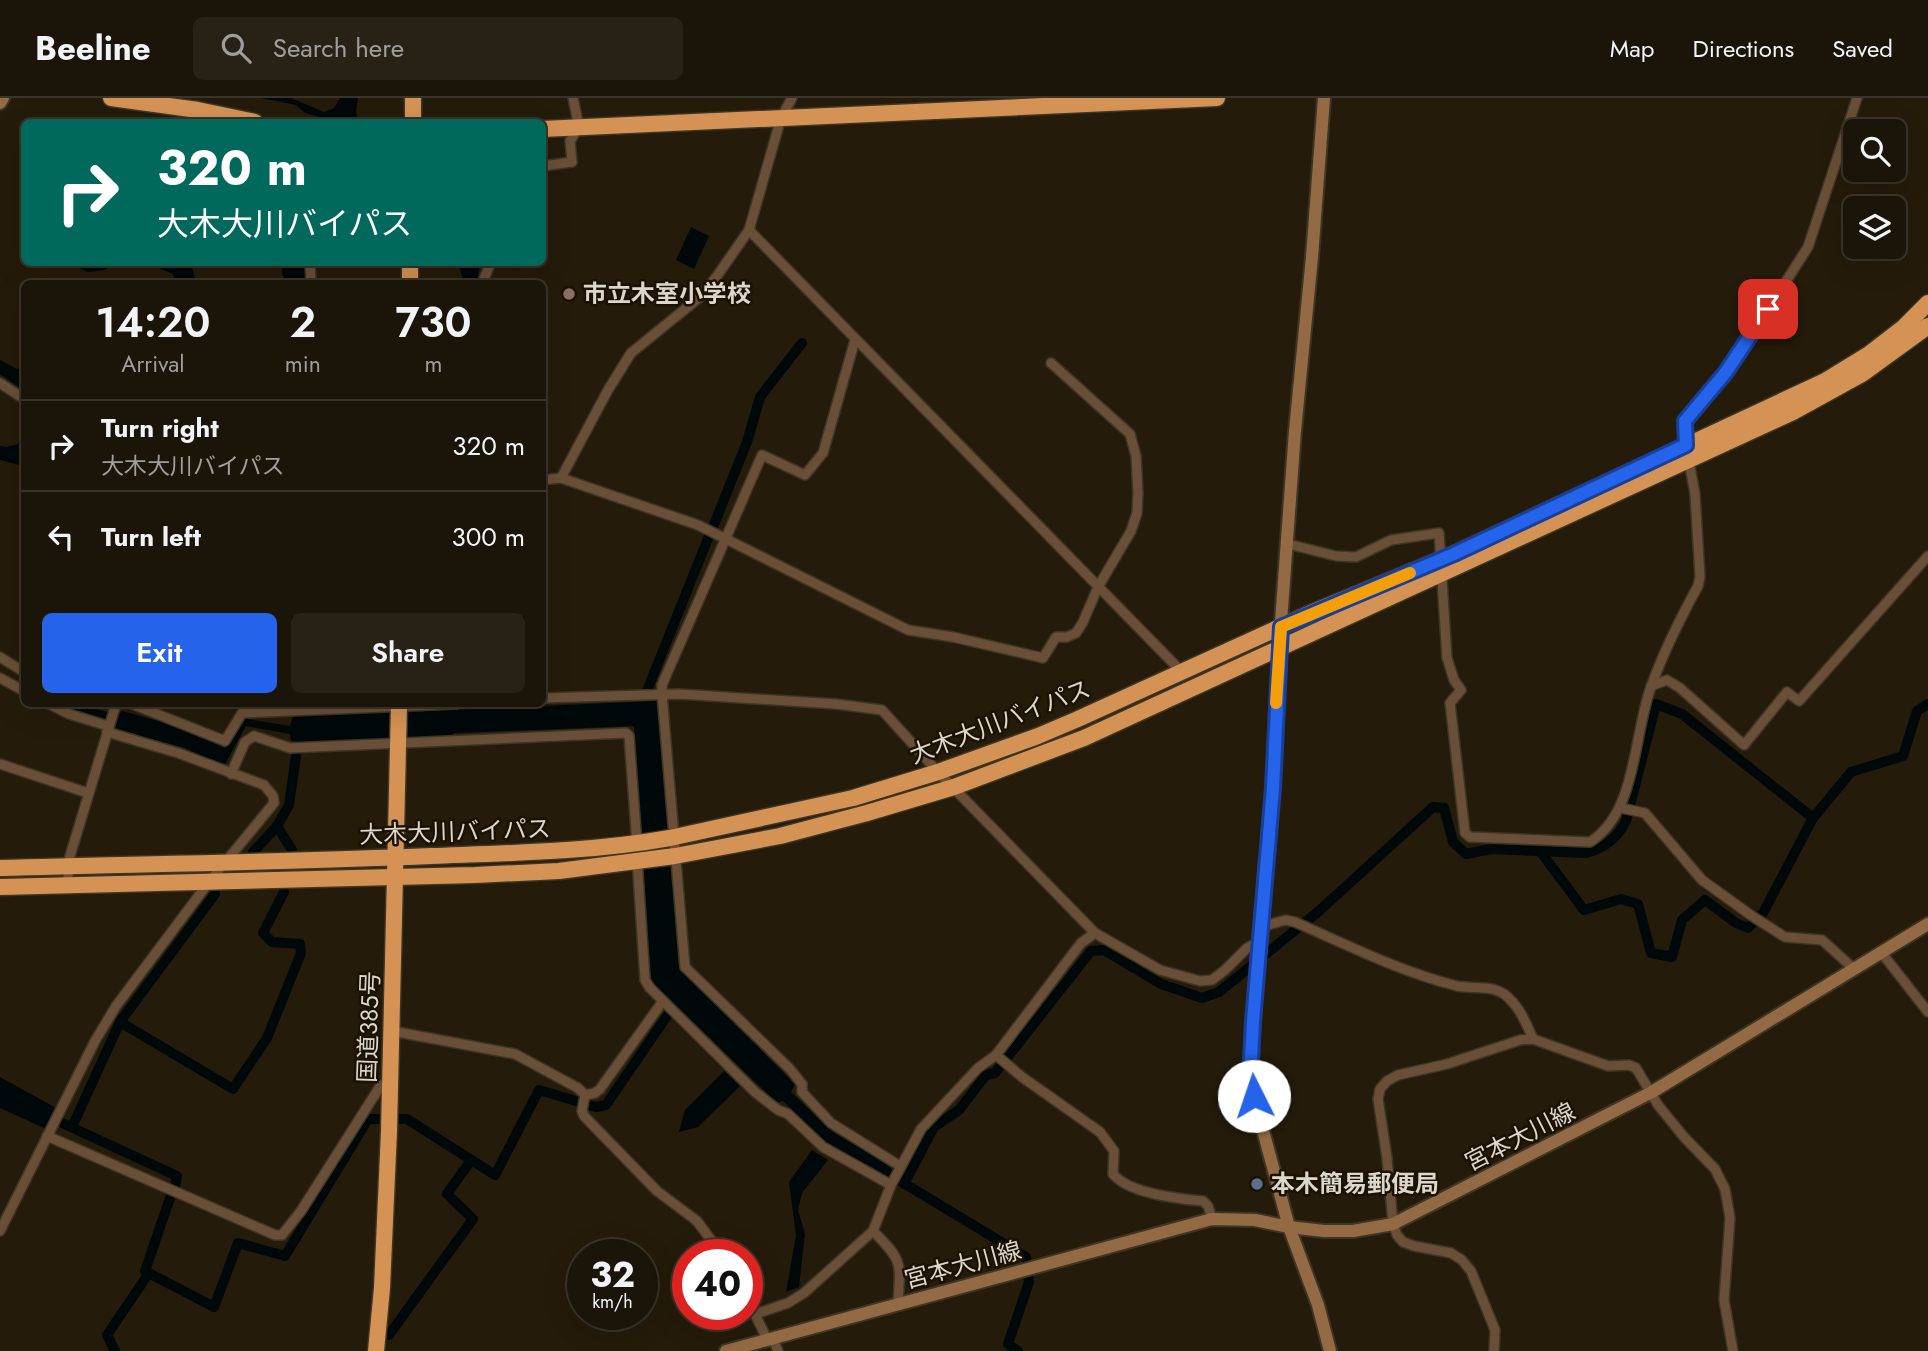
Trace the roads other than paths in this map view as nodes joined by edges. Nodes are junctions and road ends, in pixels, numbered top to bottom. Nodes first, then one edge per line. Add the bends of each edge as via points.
1 (3, 98) edge
2 (111, 98) edge
3 (413, 98) edge
4 (573, 98) edge
5 (792, 98) edge
6 (1217, 98) edge
7 (1324, 98) edge
8 (1857, 98) edge
9 (0, 103) edge
10 (782, 118) junction
11 (241, 119) edge
12 (413, 119) edge
13 (579, 127) junction
14 (546, 129) edge
15 (546, 165) edge
16 (749, 230) junction
17 (1928, 303) edge
18 (1928, 326) edge
19 (855, 340) junction
20 (1051, 363) dead end
21 (0, 383) edge
22 (21, 397) edge
23 (1687, 453) junction
24 (561, 478) junction
25 (546, 480) edge
26 (725, 537) junction
27 (1287, 544) junction
28 (1928, 556) edge
29 (1441, 566) junction
30 (1098, 587) junction
31 (1281, 627) junction
32 (1279, 649) junction
33 (0, 657) edge
34 (21, 669) edge
35 (1182, 672) junction
36 (0, 678) edge
37 (1651, 685) junction
38 (21, 689) edge
39 (662, 694) junction
40 (546, 698) edge
41 (55, 707) edge
42 (115, 707) edge
43 (145, 707) edge
44 (399, 707) edge
45 (108, 729) junction
46 (398, 745) junction
47 (0, 764) edge
48 (938, 772) junction
49 (231, 774) junction
50 (954, 787) junction
51 (88, 793) junction
52 (1627, 809) junction
53 (671, 838) junction
54 (638, 843) junction
55 (673, 856) junction
56 (396, 858) junction
57 (638, 861) junction
58 (226, 862) junction
59 (69, 866) junction
60 (0, 868) edge
61 (396, 877) junction
62 (209, 882) junction
63 (67, 886) junction
64 (0, 887) edge
65 (1928, 924) edge
66 (1260, 927) junction
67 (1095, 933) junction
68 (1258, 946) junction
69 (1881, 952) junction
70 (1853, 968) junction
71 (663, 1001) junction
72 (1928, 1012) edge
73 (392, 1031) junction
74 (1533, 1039) junction
75 (999, 1057) junction
76 (1652, 1092) junction
77 (389, 1093) junction
78 (583, 1102) junction
79 (48, 1134) junction
80 (895, 1176) junction
81 (1212, 1219) junction
82 (1393, 1224) junction
83 (1289, 1227) junction
84 (0, 1231) edge
85 (873, 1231) junction
86 (710, 1239) edge
87 (898, 1304) junction
88 (763, 1311) edge
89 (763, 1327) edge
90 (773, 1344) edge
91 (376, 1351) edge
92 (726, 1351) edge
93 (1330, 1351) edge
94 (1493, 1351) edge
95 (1733, 1351) edge

1 - 9 main road
2 - 11 highway
3 - 12 highway
4 - 13 street
5 - 10 street
6 - 10 highway
7 - 27 main road
8 - 23 street via 1808,247 1748,341 1685,421
10 - 13 highway
10 - 16 street
13 - 14 highway
13 - 15 street via 569,141 572,162
16 - 19 street
16 - 24 street via 700,297 631,353
17 - 23 highway, 大木大川バイパス via 1869,354
18 - 23 highway, 大木大川バイパス via 1827,395
19 - 26 street via 823,453 804,475 762,455
19 - 30 street
20 - 30 street via 1130,434 1133,442 1137,513
21 - 22 street
23 - 29 highway, 大木大川バイパス
23 - 37 street via 1695,494 1700,578
24 - 25 street
24 - 26 street
26 - 30 street via 908,630 1043,658 1056,637 1076,633
26 - 39 street
27 - 29 street via 1356,557 1391,540 1439,533
27 - 31 main road
28 - 37 street via 1799,701 1787,692 1744,745 1680,688 1667,680
29 - 31 highway, 大木大川バイパス via 1351,596
29 - 32 highway, 大木大川バイパス via 1359,612
29 - 52 street via 1448,667 1461,690 1450,703 1465,833 1470,837 1590,842
30 - 35 street
31 - 32 main road
31 - 35 highway, 大木大川バイパス
32 - 50 highway, 大木大川バイパス via 1084,738
32 - 66 main road
33 - 34 street
35 - 48 highway, 大木大川バイパス via 1038,736
36 - 38 street
37 - 52 street
39 - 40 street
39 - 48 street via 882,710
39 - 53 street
41 - 45 street
42 - 45 street
43 - 44 street via 225,741 242,713
44 - 46 highway, 国道385号
45 - 49 street
45 - 51 street
46 - 49 street via 290,748 254,736 244,742
46 - 54 street via 626,733
46 - 56 highway, 国道385号
47 - 51 street
48 - 50 street
48 - 53 highway, 大木大川バイパス via 853,798
49 - 58 street via 264,785 274,803
50 - 55 highway, 大木大川バイパス via 780,836
50 - 67 street
51 - 59 street
52 - 70 street via 1645,813 1702,880 1752,916 1785,937 1822,940
53 - 54 highway, 大木大川バイパス
53 - 55 street
54 - 56 highway, 大木大川バイパス
54 - 57 street
55 - 57 highway, 大木大川バイパス
55 - 80 street via 685,967 790,1069 802,1084 802,1092 831,1123
56 - 58 highway, 大木大川バイパス
56 - 61 highway, 国道385号
57 - 61 highway, 大木大川バイパス via 559,871
57 - 71 street via 645,980
58 - 59 highway, 大木大川バイパス
58 - 62 street
59 - 60 highway, 大木大川バイパス
59 - 63 street
61 - 62 highway, 大木大川バイパス
61 - 73 highway, 国道385号
62 - 63 highway, 大木大川バイパス
62 - 79 street via 116,1006
63 - 64 highway, 大木大川バイパス
65 - 69 main road, 宮本大川線
66 - 68 main road
66 - 74 street via 1295,922 1429,977 1501,992 1518,1008
67 - 68 street via 1160,970 1200,981 1212,980 1247,948
67 - 75 street via 1081,943
68 - 83 main road via 1251,1060 1254,1096
69 - 70 main road, 宮本大川線
69 - 72 street
70 - 76 main road, 宮本大川線
71 - 78 street via 600,1089
71 - 80 street via 755,1092 788,1114 823,1147
73 - 77 highway, 国道385号
73 - 78 street via 515,1054 578,1088
74 - 76 street via 1608,1066 1636,1068
74 - 82 street via 1406,1072 1380,1089
75 - 80 street via 978,1068 930,1117
75 - 81 street via 1100,1132 1114,1151 1112,1168 1117,1179 1146,1191 1203,1201
76 - 82 main road, 宮本大川線
76 - 95 street via 1684,1137 1715,1169 1725,1189 1730,1218 1724,1300
77 - 79 street via 381,1085 282,1235
77 - 91 highway, 国道385号
78 - 86 street via 592,1124 657,1191 697,1221
79 - 84 street
80 - 85 street
81 - 83 main road, 宮本大川線
81 - 87 main road, 宮本大川線
82 - 83 main road, 宮本大川線 via 1353,1231
82 - 94 street via 1403,1242 1451,1253 1471,1271 1495,1330
83 - 93 main road
85 - 87 street via 899,1262
85 - 88 street via 804,1293
87 - 90 main road, 宮本大川線
89 - 90 street
90 - 92 main road, 宮本大川線

